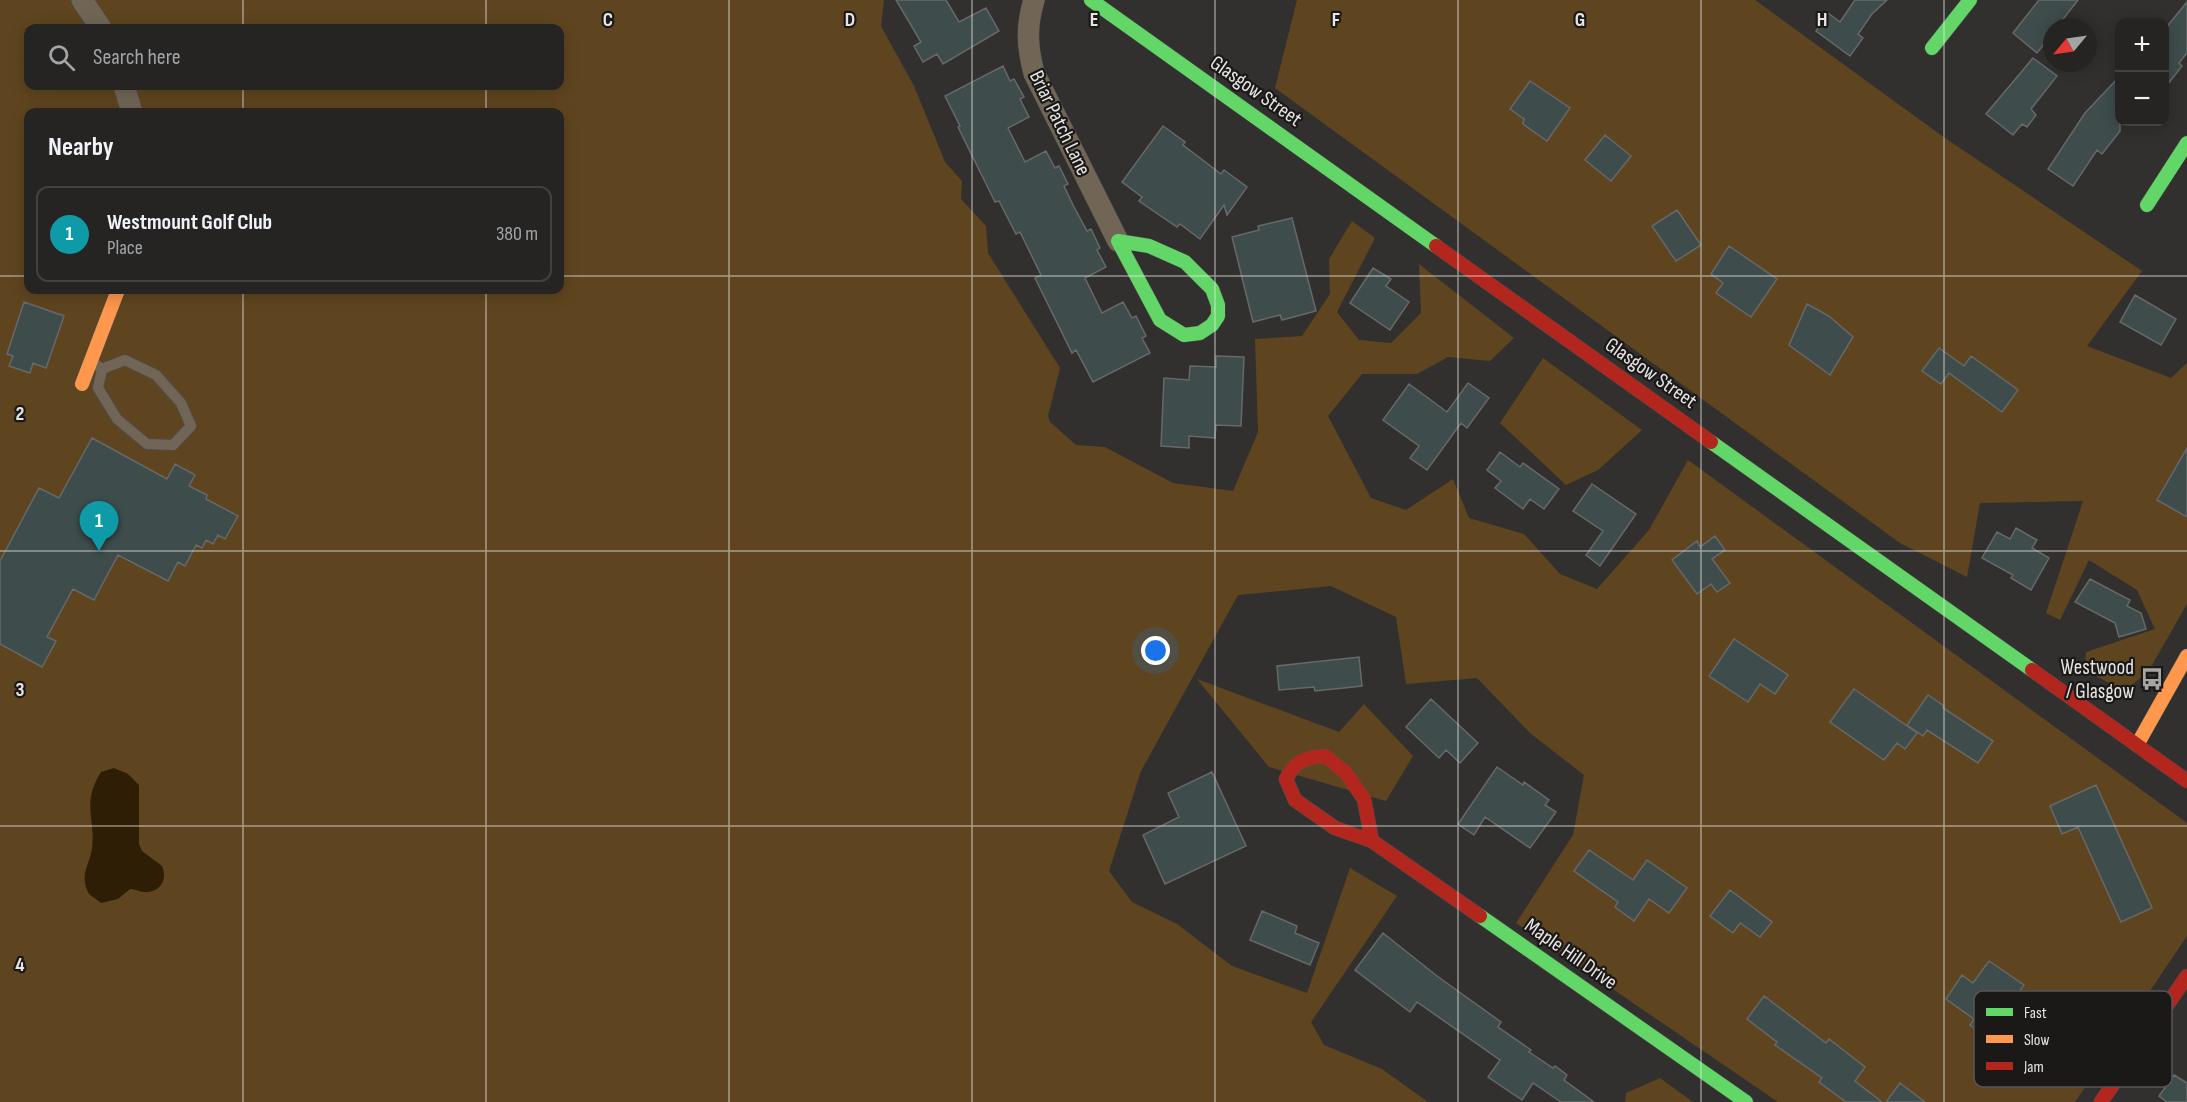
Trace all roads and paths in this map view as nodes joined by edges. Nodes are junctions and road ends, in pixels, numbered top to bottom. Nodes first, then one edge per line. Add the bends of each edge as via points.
1 (82, 0) edge
2 (1034, 0) edge
3 (1091, 0) edge
4 (1970, 0) edge
5 (98, 24) edge
6 (1932, 48) dead end
7 (125, 90) edge
8 (131, 108) edge
9 (2187, 142) edge
10 (2147, 205) dead end
11 (1118, 241) junction
12 (117, 294) edge
13 (96, 365) junction
14 (81, 384) dead end
15 (2187, 656) edge
16 (2137, 745) junction
17 (2187, 781) edge
18 (1372, 841) junction
19 (2187, 976) edge
20 (2172, 998) edge
21 (2111, 1087) edge
22 (1746, 1102) edge
23 (2101, 1102) edge

1 - 5 street
2 - 11 street, Briar Patch Lane via 1027,47 1034,73
3 - 16 street, Glasgow Street
4 - 6 street
7 - 8 street
9 - 10 street
11 - 11 street, Briar Patch Lane via 1160,320 1184,335 1200,333 1212,325 1218,316 1218,304 1212,289 1193,269 1149,246
12 - 13 street
13 - 13 lane via 98,388 117,418 147,444 173,445 191,426 181,403 156,375 125,360
13 - 14 street
15 - 16 street
16 - 17 street, Glasgow Street
18 - 18 street, Maple Hill Drive via 1364,799 1345,772 1325,756 1305,757 1292,766 1286,779 1295,800 1335,828
18 - 22 street, Maple Hill Drive
19 - 20 street
21 - 23 street

